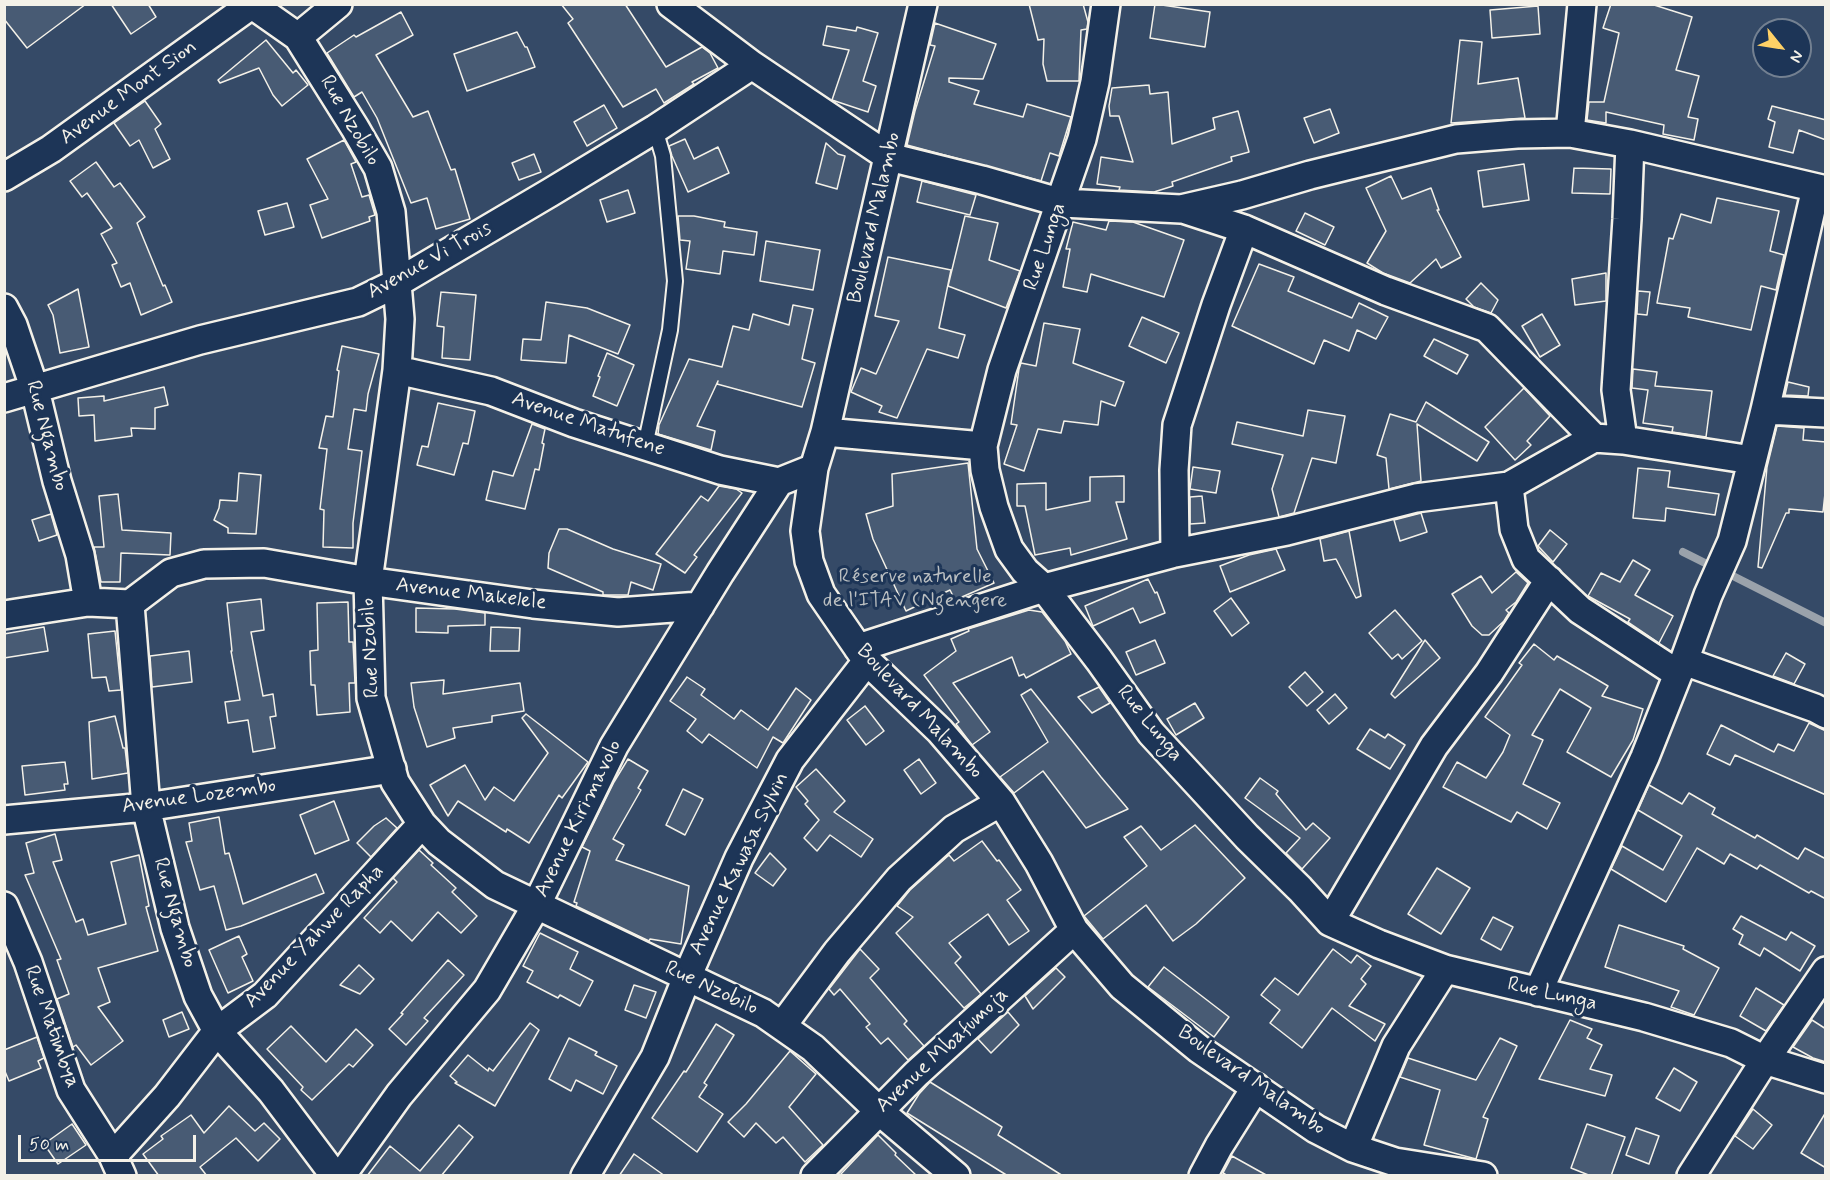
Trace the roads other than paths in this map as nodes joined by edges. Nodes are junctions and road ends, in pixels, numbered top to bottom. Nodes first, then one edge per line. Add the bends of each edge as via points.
1 (338, 4) edge
2 (671, 4) edge
3 (923, 4) edge
4 (1106, 4) edge
5 (1582, 4) edge
6 (251, 5) edge
7 (298, 37) junction
8 (752, 65) junction
9 (655, 129) junction
10 (1570, 133) junction
11 (1630, 144) junction
12 (888, 157) junction
13 (4, 177) edge
14 (1821, 189) edge
15 (1062, 203) junction
16 (1181, 208) junction
17 (1244, 229) junction
18 (395, 284) junction
19 (4, 308) edge
20 (397, 370) junction
21 (35, 390) junction
22 (4, 398) edge
23 (1765, 410) junction
24 (1826, 413) edge
25 (825, 432) junction
26 (1594, 438) junction
27 (1623, 440) junction
28 (645, 446) junction
29 (983, 446) junction
30 (1752, 460) junction
31 (814, 468) junction
32 (779, 482) junction
33 (1509, 486) junction
34 (1175, 553) junction
35 (1549, 580) junction
36 (368, 581) junction
37 (1044, 588) junction
38 (88, 602) junction
39 (130, 604) junction
40 (700, 606) junction
41 (4, 615) edge
42 (863, 654) junction
43 (1681, 668) junction
44 (1826, 714) edge
45 (392, 769) junction
46 (1002, 802) junction
47 (146, 807) junction
48 (4, 820) edge
49 (422, 824) junction
50 (4, 906) edge
51 (536, 906) junction
52 (1330, 922) junction
53 (1074, 930) junction
54 (1445, 969) junction
55 (1826, 971) edge
56 (687, 977) junction
57 (1538, 992) junction
58 (782, 1026) junction
59 (217, 1031) junction
60 (1765, 1060) junction
61 (1826, 1079) edge
62 (1256, 1087) junction
63 (879, 1111) junction
64 (1353, 1148) junction
65 (117, 1166) edge
66 (1392, 1169) edge
67 (335, 1176) edge
68 (341, 1176) edge
69 (585, 1176) edge
70 (814, 1176) edge
71 (956, 1176) edge
72 (1203, 1176) edge
73 (1483, 1176) edge
74 (1691, 1176) edge

1 - 7 street
2 - 8 street
3 - 12 street, Boulevard Malambo
4 - 15 street, Rue Lunga via 1093,94
5 - 10 street
6 - 7 street, Rue Nzobilo
6 - 13 street, Avenue Mont Sion via 51,149
7 - 18 street, Rue Nzobilo via 378,168 391,212
8 - 9 street, Avenue Vi Trois
8 - 12 street
9 - 18 street, Avenue Vi Trois
9 - 28 lane via 663,156 675,280 670,330
10 - 11 street
10 - 16 street via 1455,139
11 - 14 street
11 - 27 street via 1616,390
12 - 15 street
12 - 25 street, Boulevard Malambo
14 - 23 street
15 - 16 street
15 - 29 street, Rue Lunga via 1002,370
16 - 17 street
17 - 26 street via 1386,291 1487,328
17 - 34 street via 1177,424
18 - 20 street, Rue Nzobilo via 400,319
18 - 21 street, Avenue Vi Trois via 358,302 201,340
19 - 21 street, Rue Ngambo
20 - 28 street, Avenue Matufene via 491,391
20 - 36 street, Rue Nzobilo
21 - 22 street, Avenue Vi Trois
21 - 38 street, Rue Ngambo via 80,555
23 - 24 street
23 - 30 street
25 - 29 street
25 - 31 street, Boulevard Malambo
26 - 27 street
26 - 33 street
27 - 30 street
28 - 32 street, Avenue Matufene via 720,470
29 - 37 street, Rue Lunga via 993,507 1009,549 1024,571
30 - 43 street via 1732,541
31 - 32 street
31 - 42 street, Boulevard Malambo via 805,531 809,561 821,594
32 - 40 street, Avenue Kirimavolo
33 - 34 street via 1416,498 1287,531
33 - 35 street via 1514,529 1526,559
34 - 37 street
35 - 43 street via 1580,610
35 - 52 street via 1489,673 1434,747
36 - 39 street, Avenue Makelele via 264,563 204,564 171,573
36 - 40 street, Avenue Makelele via 618,612
36 - 45 street, Rue Nzobilo via 371,698
37 - 42 street
37 - 52 street, Rue Lunga via 1151,733
38 - 39 street
38 - 41 street
39 - 47 street, Rue Ngambo
40 - 51 street, Avenue Kirimavolo via 614,746
42 - 46 street, Boulevard Malambo via 940,731
42 - 56 street, Avenue Kawasa Sylvin via 790,760 739,858
43 - 44 street
43 - 57 street via 1646,757
45 - 47 street, Avenue Lozembo
45 - 49 street, Rue Nzobilo via 395,782
46 - 53 street, Boulevard Malambo
46 - 58 street via 954,829 899,879 837,952
47 - 48 street, Avenue Lozembo
47 - 59 street, Rue Ngambo via 175,928 198,996
49 - 51 street, Rue Nzobilo via 495,885
49 - 59 street, Avenue Yahwe Rapha via 265,995
50 - 65 street, Rue Matimbya via 28,962 71,1090
51 - 56 street, Rue Nzobilo
51 - 68 street, Avenue Kirimavolo via 487,990 399,1095
52 - 54 street, Rue Lunga
53 - 62 street, Boulevard Malambo via 1122,986 1199,1049
53 - 63 street, Avenue Mbafumoja
54 - 57 street, Rue Lunga
54 - 64 street via 1396,1046
55 - 60 street
56 - 58 street, Rue Nzobilo
56 - 69 street, Avenue Kawasa Sylvin via 654,1057
57 - 60 street, Rue Lunga via 1676,1026
58 - 63 street, Rue Nzobilo via 813,1048
59 - 65 street, Avenue Yahwe Rapha
59 - 67 street, Rue Ngambo via 270,1091
60 - 61 street, Rue Lunga
60 - 74 street
62 - 64 street, Boulevard Malambo via 1316,1129
62 - 72 street
63 - 70 street, Avenue Mbafumoja
63 - 71 street, Rue Nzobilo
64 - 66 street, Boulevard Malambo
66 - 73 street, Boulevard Malambo

